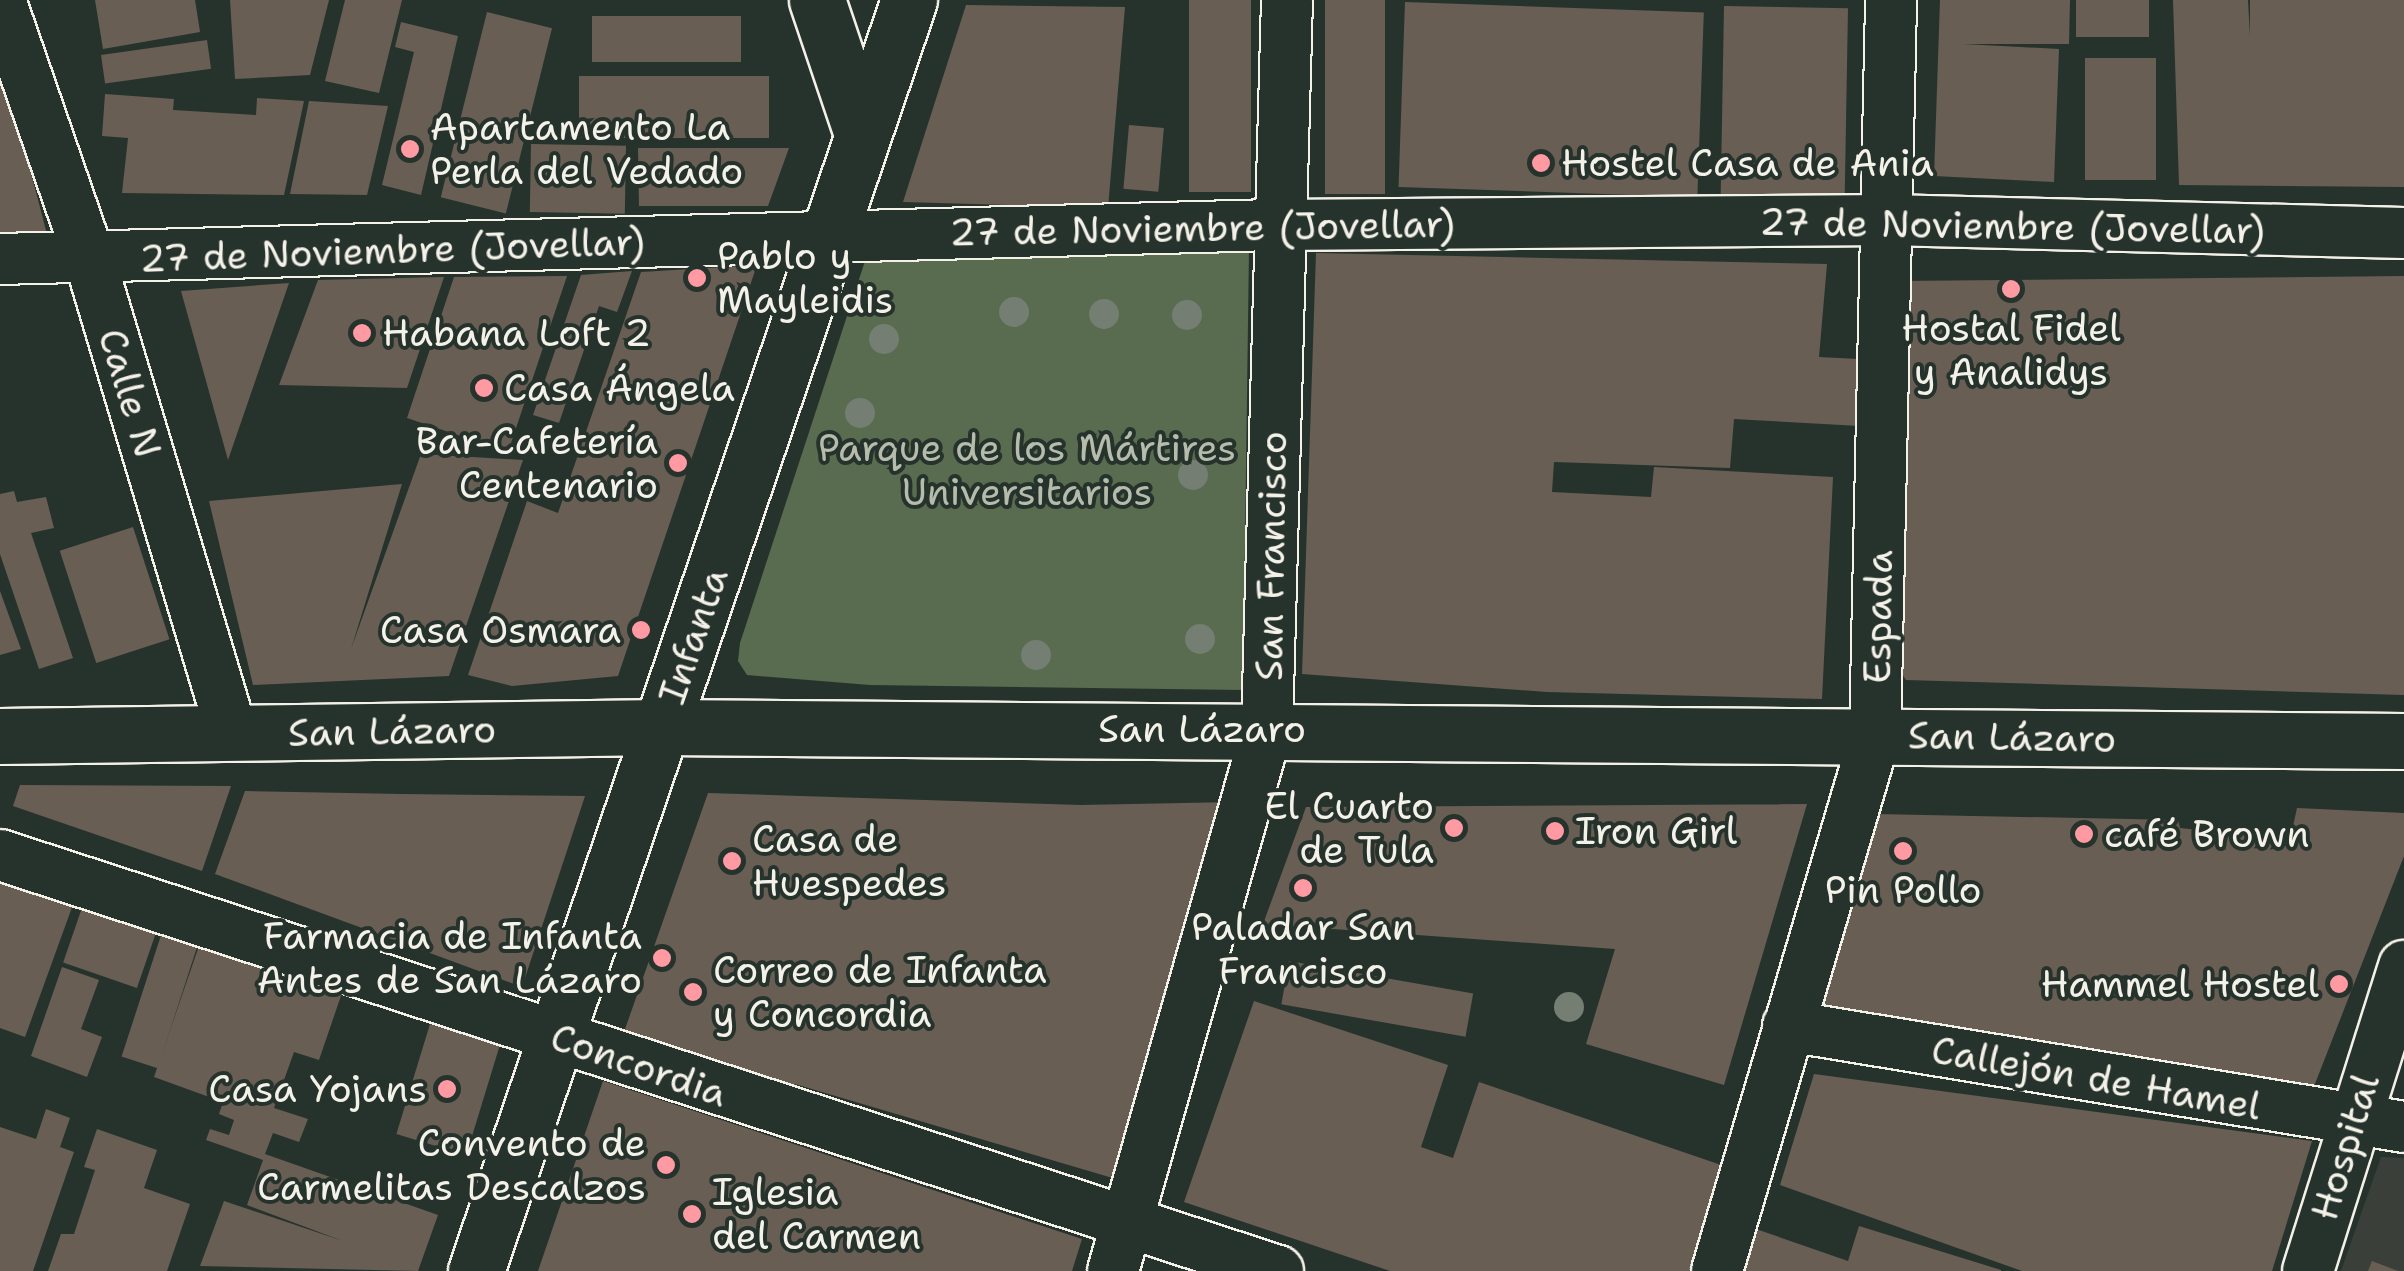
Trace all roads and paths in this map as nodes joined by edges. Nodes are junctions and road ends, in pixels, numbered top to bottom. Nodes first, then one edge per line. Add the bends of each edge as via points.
1 (0, 0) edge
2 (817, 0) edge
3 (909, 0) edge
4 (1286, 0) edge
5 (1891, 0) edge
6 (862, 134) junction
7 (1888, 220) junction
8 (1277, 224) junction
9 (2404, 233) edge
10 (831, 235) junction
11 (0, 259) edge
12 (90, 260) junction
13 (662, 727) junction
14 (1267, 729) junction
15 (232, 733) junction
16 (0, 736) edge
17 (1875, 736) junction
18 (2404, 741) edge
19 (0, 855) edge
20 (2404, 966) edge
21 (1788, 1026) junction
22 (554, 1035) junction
23 (2351, 1122) junction
24 (2404, 1127) edge
25 (1129, 1221) junction
26 (476, 1271) edge
27 (1113, 1271) edge
28 (1278, 1271) edge
29 (1717, 1271) edge
30 (2308, 1271) edge

1 - 12 street, Calle N
2 - 6 main road
3 - 6 main road, Infanta
4 - 8 street, San Francisco
5 - 7 street, Espada
6 - 10 main road, Infanta
7 - 8 street, 27 de Noviembre (Jovellar)
7 - 9 street, 27 de Noviembre (Jovellar)
7 - 17 street, Espada
8 - 10 street, 27 de Noviembre (Jovellar)
8 - 14 street, San Francisco
10 - 12 street, 27 de Noviembre (Jovellar)
10 - 13 main road, Infanta
11 - 12 street, 27 de Noviembre (Jovellar)
12 - 15 street, Calle N
13 - 14 main road, San Lázaro
13 - 15 main road, San Lázaro
13 - 22 main road, Infanta
14 - 17 main road, San Lázaro
14 - 25 street, San Francisco
15 - 16 main road, San Lázaro
17 - 18 main road, San Lázaro
17 - 21 street, Espada
19 - 22 street, Concordia
20 - 23 street, Hospital
21 - 23 street, Callejón de Hamel
21 - 29 street, Espada
22 - 25 street, Concordia
22 - 26 main road, Infanta
23 - 24 street, Callejón de Hamel
23 - 30 street, Hospital
25 - 27 street, San Francisco
25 - 28 street, Concordia

